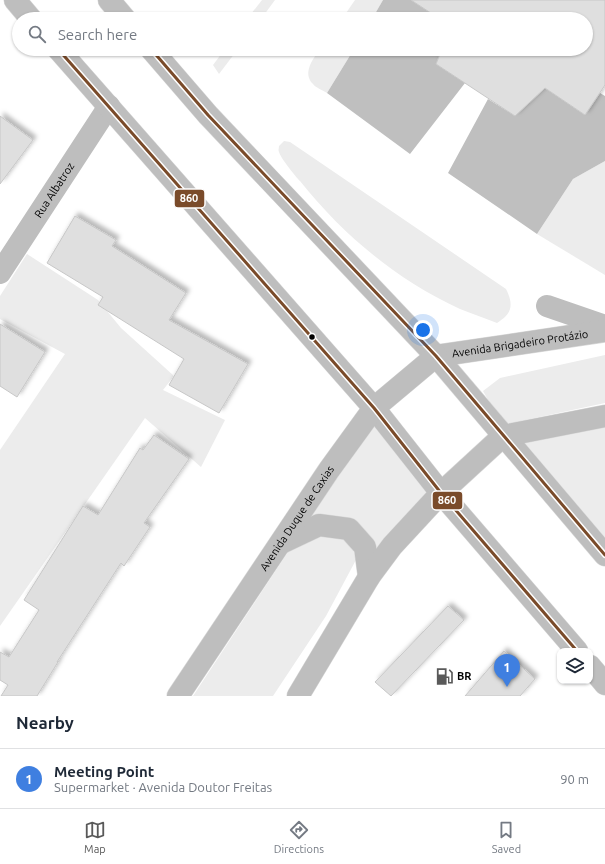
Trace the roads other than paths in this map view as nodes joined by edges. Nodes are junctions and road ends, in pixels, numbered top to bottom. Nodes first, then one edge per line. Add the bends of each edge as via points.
1 (15, 0) edge
2 (108, 0) edge
3 (26, 12) edge
4 (119, 12) edge
5 (64, 56) edge
6 (157, 56) edge
7 (109, 106) junction
8 (0, 273) edge
9 (547, 306) dead end
10 (605, 326) edge
11 (605, 331) edge
12 (436, 356) junction
13 (374, 408) junction
14 (605, 416) edge
15 (503, 436) junction
16 (441, 493) junction
17 (280, 543) junction
18 (605, 555) edge
19 (369, 577) junction
20 (574, 648) edge
21 (593, 670) edge
22 (605, 684) edge
23 (178, 696) edge
24 (298, 696) edge

1 - 3 main road
2 - 4 main road
5 - 7 main road
6 - 12 main road via 208,115
7 - 8 main road, Rua Albatroz
7 - 13 main road
9 - 10 main road
11 - 12 main road, Avenida Brigadeiro Protázio
12 - 13 main road, Avenida Duque de Caxias
12 - 15 main road
13 - 16 main road
13 - 17 main road, Avenida Duque de Caxias
14 - 15 main road
15 - 16 main road
15 - 18 main road
16 - 19 main road via 392,546
16 - 20 main road
17 - 19 main road via 319,525 349,529 365,547
17 - 23 main road, Avenida Duque de Caxias
19 - 24 main road
21 - 22 main road

